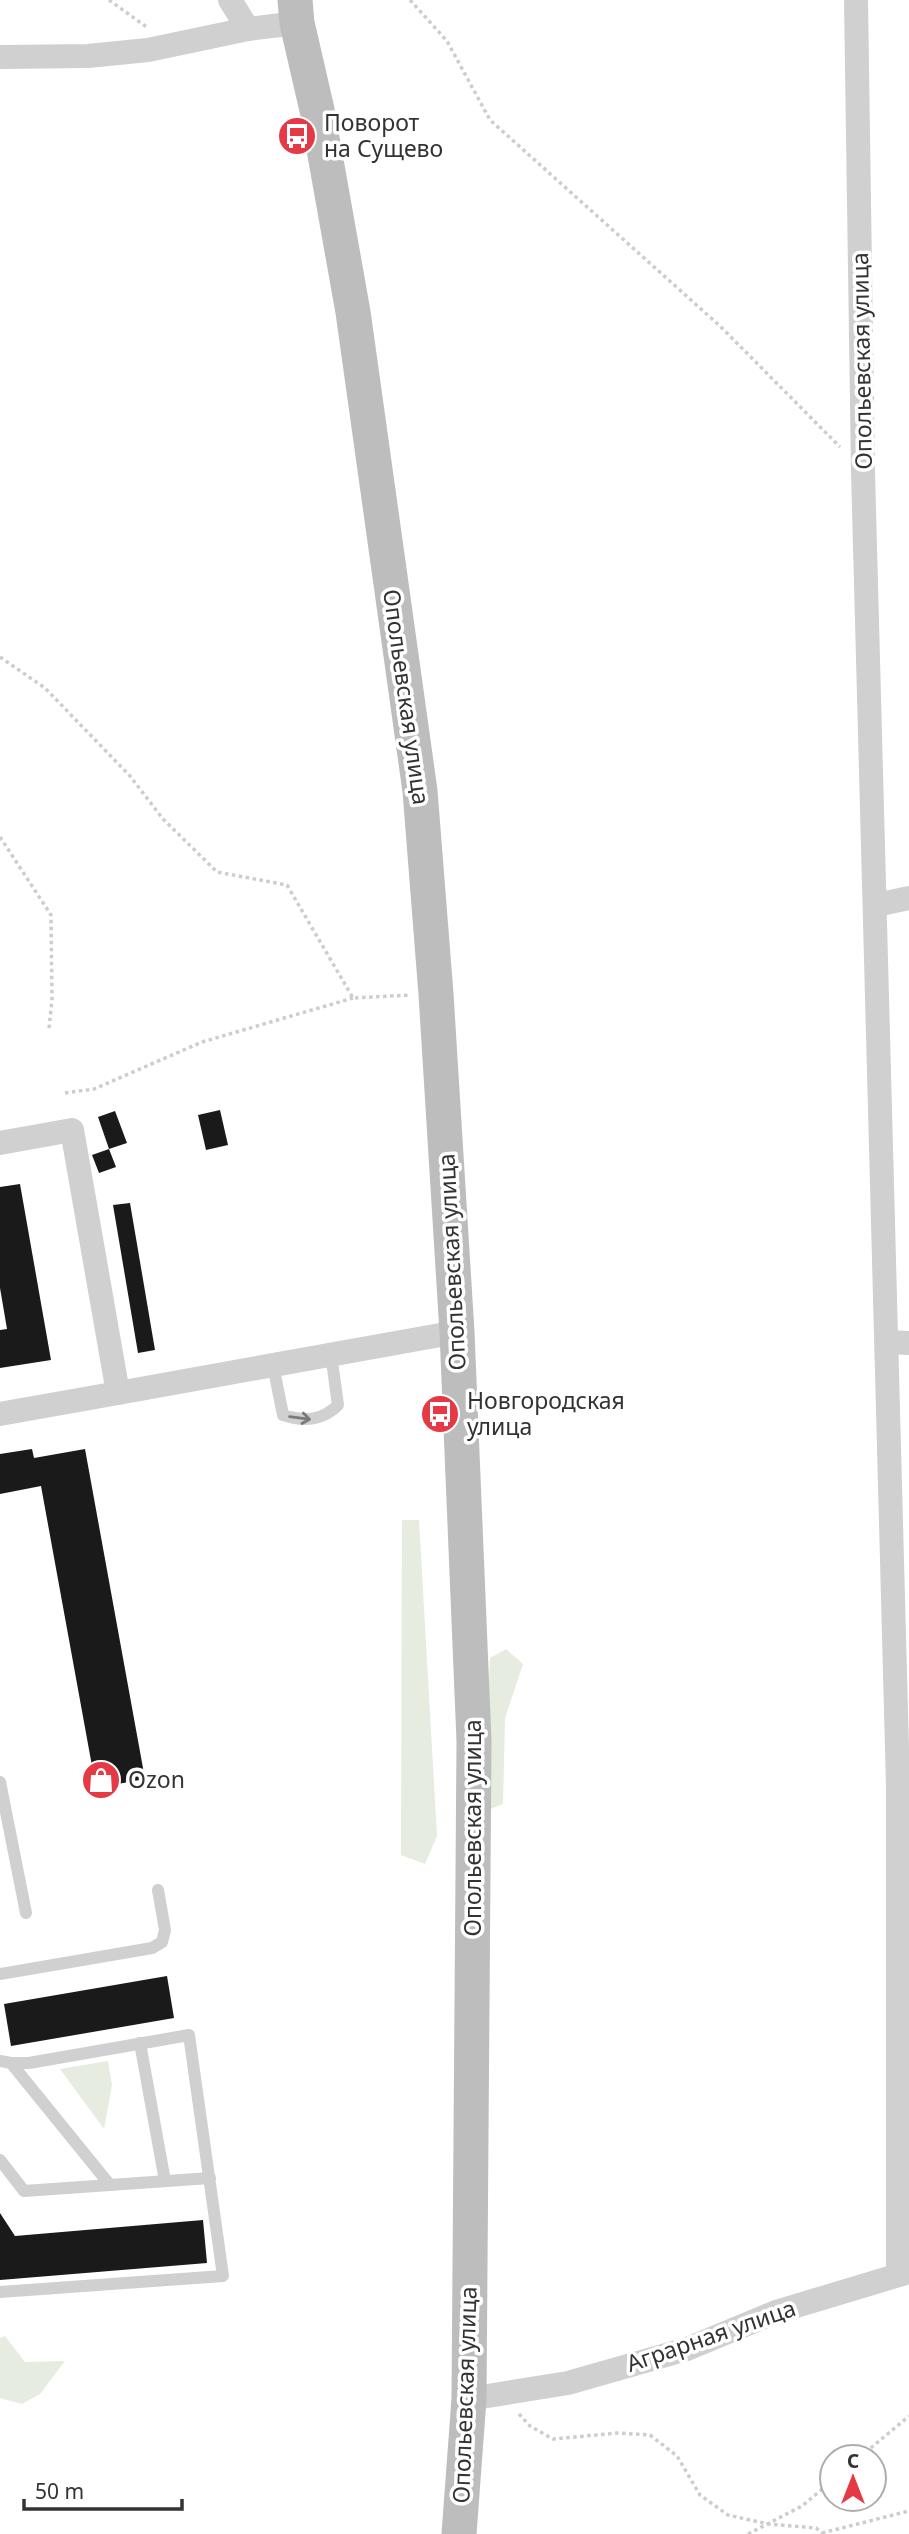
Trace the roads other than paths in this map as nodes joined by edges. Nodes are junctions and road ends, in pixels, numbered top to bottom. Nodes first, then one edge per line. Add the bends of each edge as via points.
1 (230, 0) edge
2 (856, 0) edge
3 (296, 11) edge
4 (248, 29) junction
5 (0, 57) edge
6 (909, 898) edge
7 (876, 905) junction
8 (0, 1143) edge
9 (457, 1332) junction
10 (898, 1343) edge
11 (331, 1354) junction
12 (273, 1365) junction
13 (118, 1393) junction
14 (0, 1414) edge
15 (0, 1783) edge
16 (903, 1787) edge
17 (158, 1890) dead end
18 (26, 1913) dead end
19 (0, 1974) edge
20 (140, 2043) junction
21 (5, 2062) edge
22 (0, 2160) edge
23 (210, 2178) junction
24 (165, 2181) junction
25 (110, 2185) junction
26 (903, 2274) edge
27 (0, 2292) edge
28 (485, 2396) junction
29 (459, 2534) edge

1 - 4 street
2 - 7 street, Опольевская улица
3 - 4 street
3 - 9 street, Опольевская улица via 353,312 420,791
4 - 5 street via 148,50
6 - 7 street
7 - 10 street, Опольевская улица
8 - 13 street via 72,1130
9 - 11 street
9 - 28 street, Опольевская улица via 474,1741
10 - 16 street, Опольевская улица
11 - 12 street
12 -> 11 lane via 283,1415 313,1419 338,1405
12 - 13 street
13 - 14 street
15 - 18 lane
16 - 26 street, Опольевская улица
17 - 19 lane via 165,1930 162,1942 152,1948
20 - 21 lane via 29,2063
20 - 23 lane via 189,2035
20 - 24 lane
21 - 25 lane
22 - 25 lane via 24,2192
23 - 24 lane
23 - 27 lane via 223,2276
24 - 25 lane
26 - 28 street, Аграрная улица via 776,2312 687,2349 568,2383
28 - 29 street, Опольевская улица

